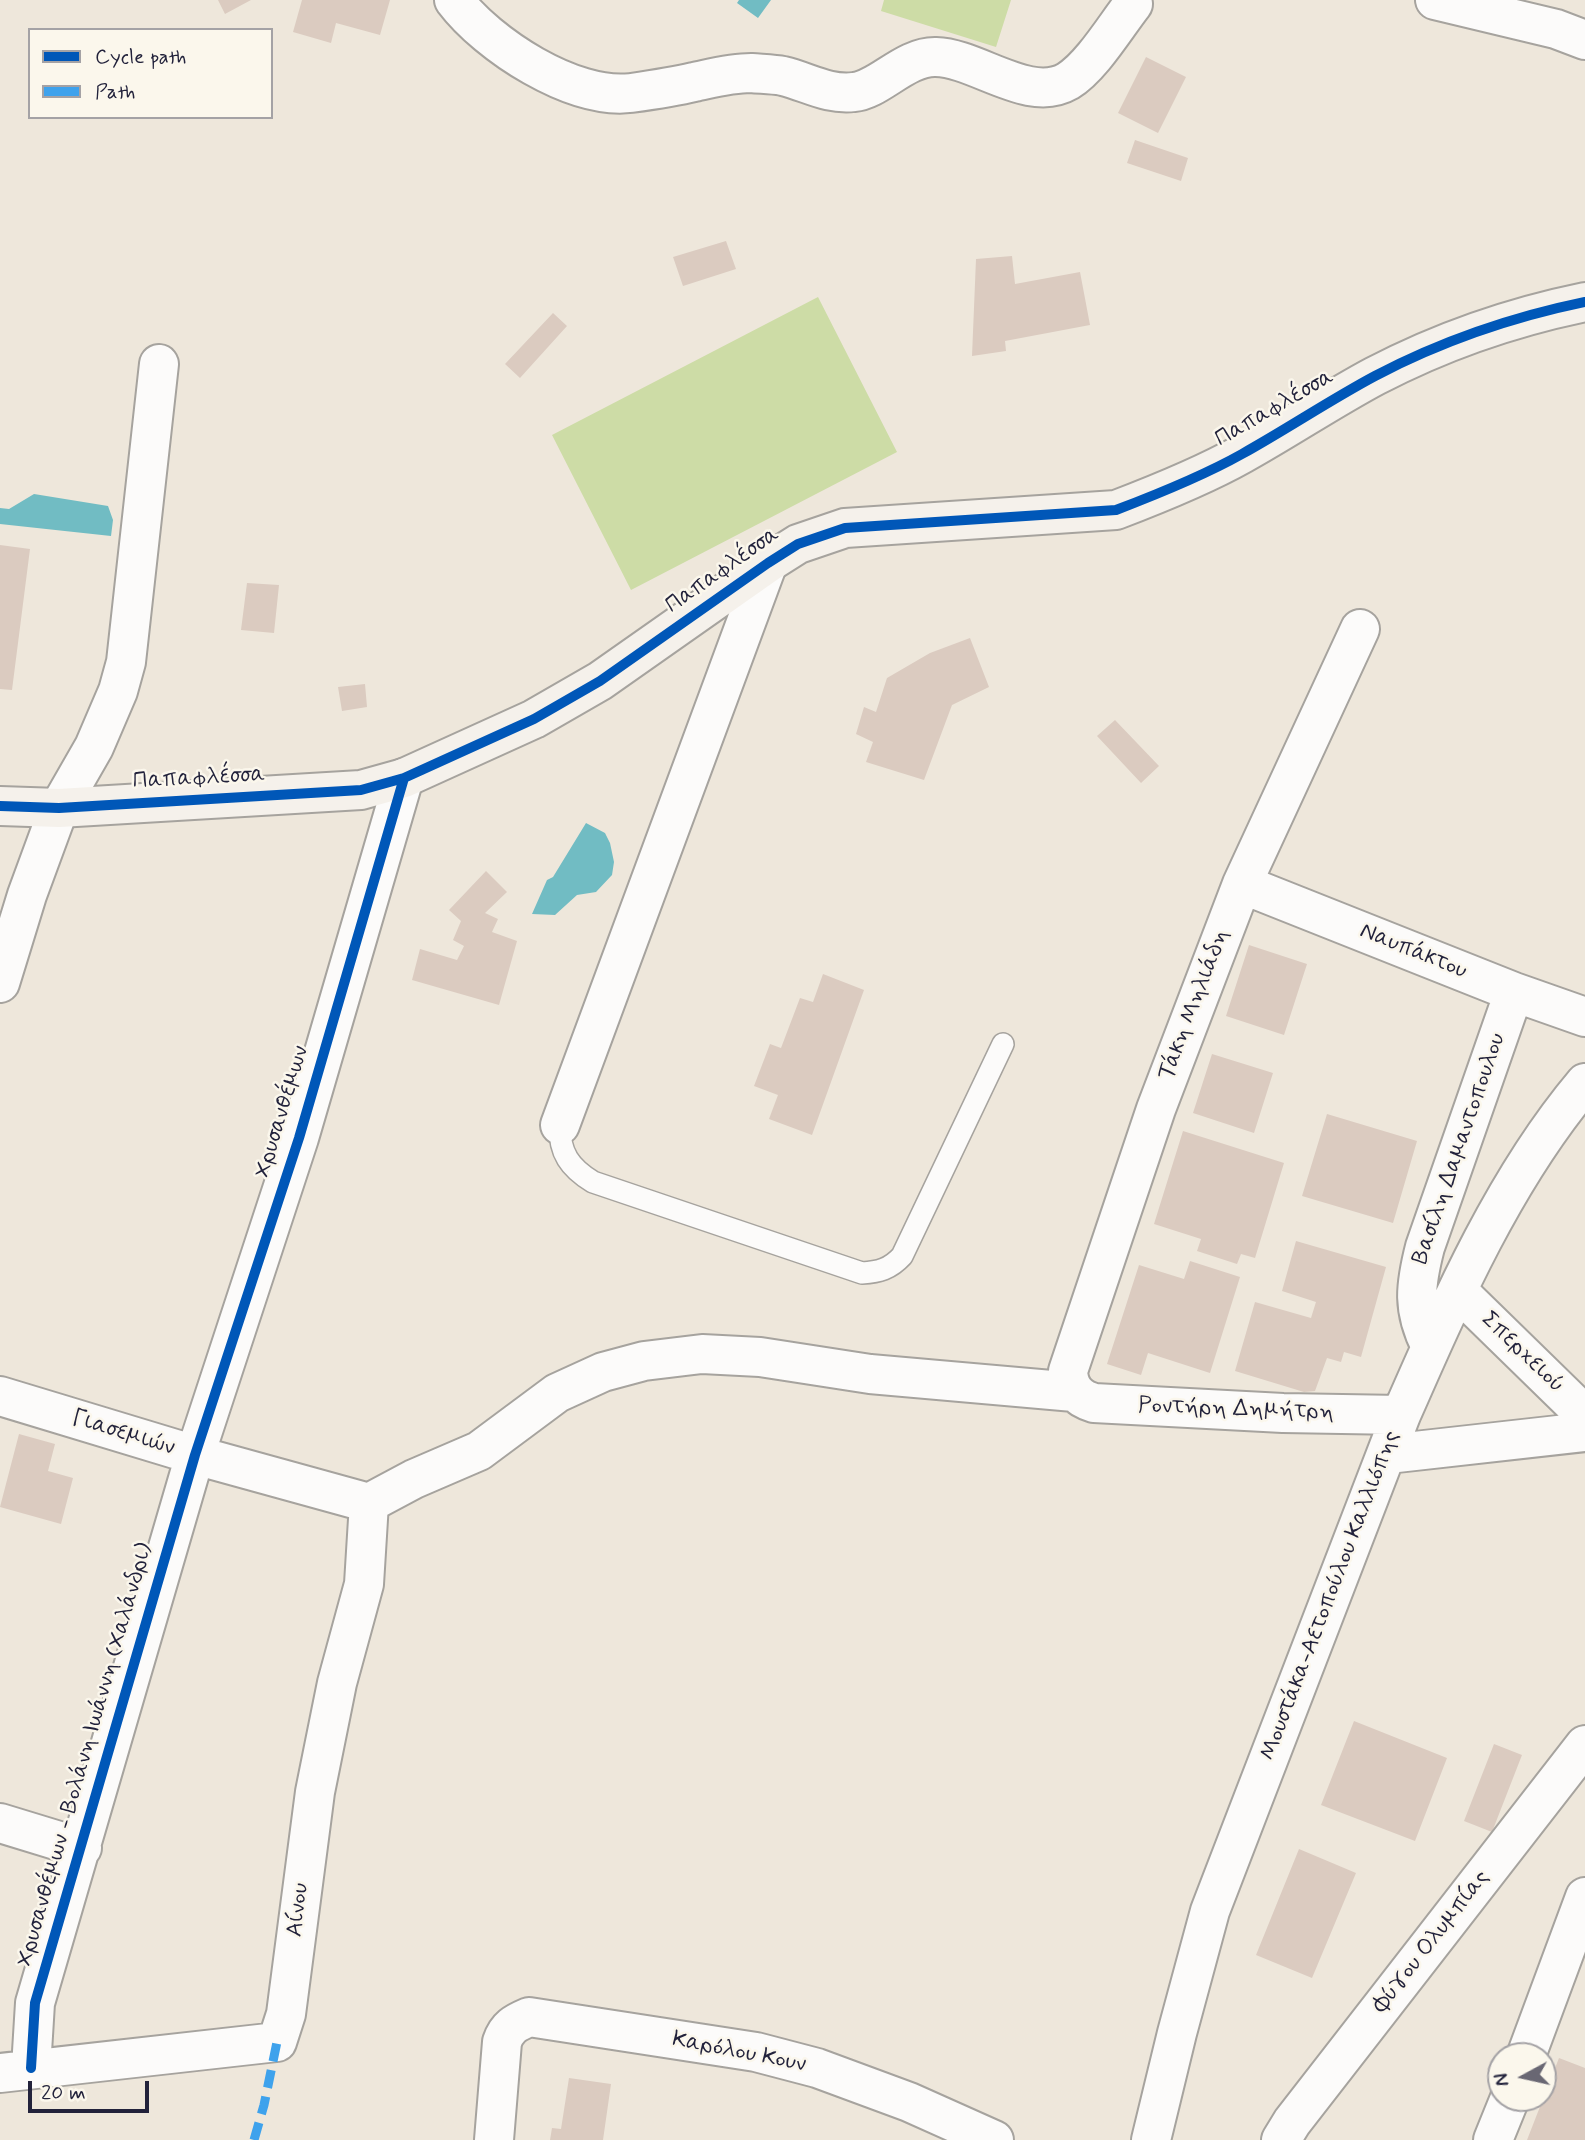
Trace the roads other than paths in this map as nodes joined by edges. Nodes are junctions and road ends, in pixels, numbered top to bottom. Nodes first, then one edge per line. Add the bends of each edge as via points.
1 (454, 0) edge
2 (1435, 0) edge
3 (1133, 1) edge
4 (1585, 40) edge
5 (1585, 302) edge
6 (159, 363) dead end
7 (768, 563) junction
8 (1360, 629) dead end
9 (404, 778) junction
10 (0, 806) edge
11 (59, 808) junction
12 (1242, 884) junction
13 (0, 983) edge
14 (1514, 992) junction
15 (1585, 1017) edge
16 (1003, 1044) dead end
17 (1585, 1083) edge
18 (560, 1125) joint
19 (1458, 1291) junction
20 (1431, 1346) junction
21 (1074, 1392) junction
22 (0, 1396) edge
23 (1401, 1415) junction
24 (1585, 1415) edge
25 (1585, 1432) edge
26 (1388, 1454) junction
27 (195, 1455) junction
28 (369, 1503) junction
29 (1585, 1745) edge
30 (0, 1823) edge
31 (82, 1848) junction
32 (1585, 1898) edge
33 (1531, 2042) edge
34 (15, 2071) edge
35 (1504, 2112) edge
36 (494, 2140) edge
37 (994, 2140) edge
38 (1151, 2140) edge
39 (1281, 2140) edge
40 (1493, 2140) edge

1 - 3 street via 481,30 561,81 603,93 748,73 783,76 838,93 858,92 919,59 934,57 949,58 1033,88 1048,88 1068,81 1088,62
2 - 4 street
5 - 7 street, Παπαφλέσσα via 1500,322 1440,346 1375,376 1239,456 1116,510 845,528 799,544
6 - 11 street via 126,662 94,747
7 - 9 street, Παπαφλέσσα via 600,681 534,719
7 - 18 street, Παπαφλέσσα
8 - 12 street, Τάκη Μηλιάδη
9 - 11 street, Παπαφλέσσα via 362,790
9 - 27 street, Χρυσανθέμων via 299,1138
10 - 11 street, Παπαφλέσσα
11 - 13 street
12 - 14 street, Ναυπάκτου
12 - 21 street, Τάκη Μηλιάδη via 1156,1109 1068,1371
14 - 15 street, Ναυπάκτου
14 - 20 street, Βασίλη Δαμαντοπουλου via 1416,1282 1421,1327
16 - 18 lane via 902,1256 879,1272 862,1273 593,1182 576,1171 563,1154
17 - 19 street, Μουστάκα-Αετοπούλου Καλλιόπης via 1513,1184
19 - 20 street, Μουστάκα-Αετοπούλου Καλλιόπης
19 - 24 street, Σπερχειού
20 - 23 street, Μουστάκα-Αετοπούλου Καλλιόπης
21 - 23 street, Ροντήρη Δημήτρη via 1084,1400 1112,1405
21 - 28 street, Ροντήρη Δημήτρη via 870,1374 760,1357 702,1354 643,1361 603,1372 557,1393 479,1451
22 - 27 street, Γιασεμιών
23 - 26 street, Μουστάκα-Αετοπούλου Καλλιόπης
25 - 26 street
26 - 38 street, Μουστάκα-Αετοπούλου Καλλιόπης via 1210,1911
27 - 28 street, Γιασεμιών
27 - 31 street, Χρυσανθέμων - Βολάνη Ιωάννη (Χαλάνδρι)
28 - 34 street, Αίνου via 364,1584 337,1683 315,1792 286,2014 277,2042
29 - 39 street, Φύγου Ολυμπίας
30 - 31 street
31 - 34 street, Χρυσανθέμων - Βολάνη Ιωάννη (Χαλάνδρι)
32 - 33 street
35 - 40 street
36 - 37 street, Καρόλου Κουν via 502,2042 515,2023 529,2017 756,2052 840,2077

